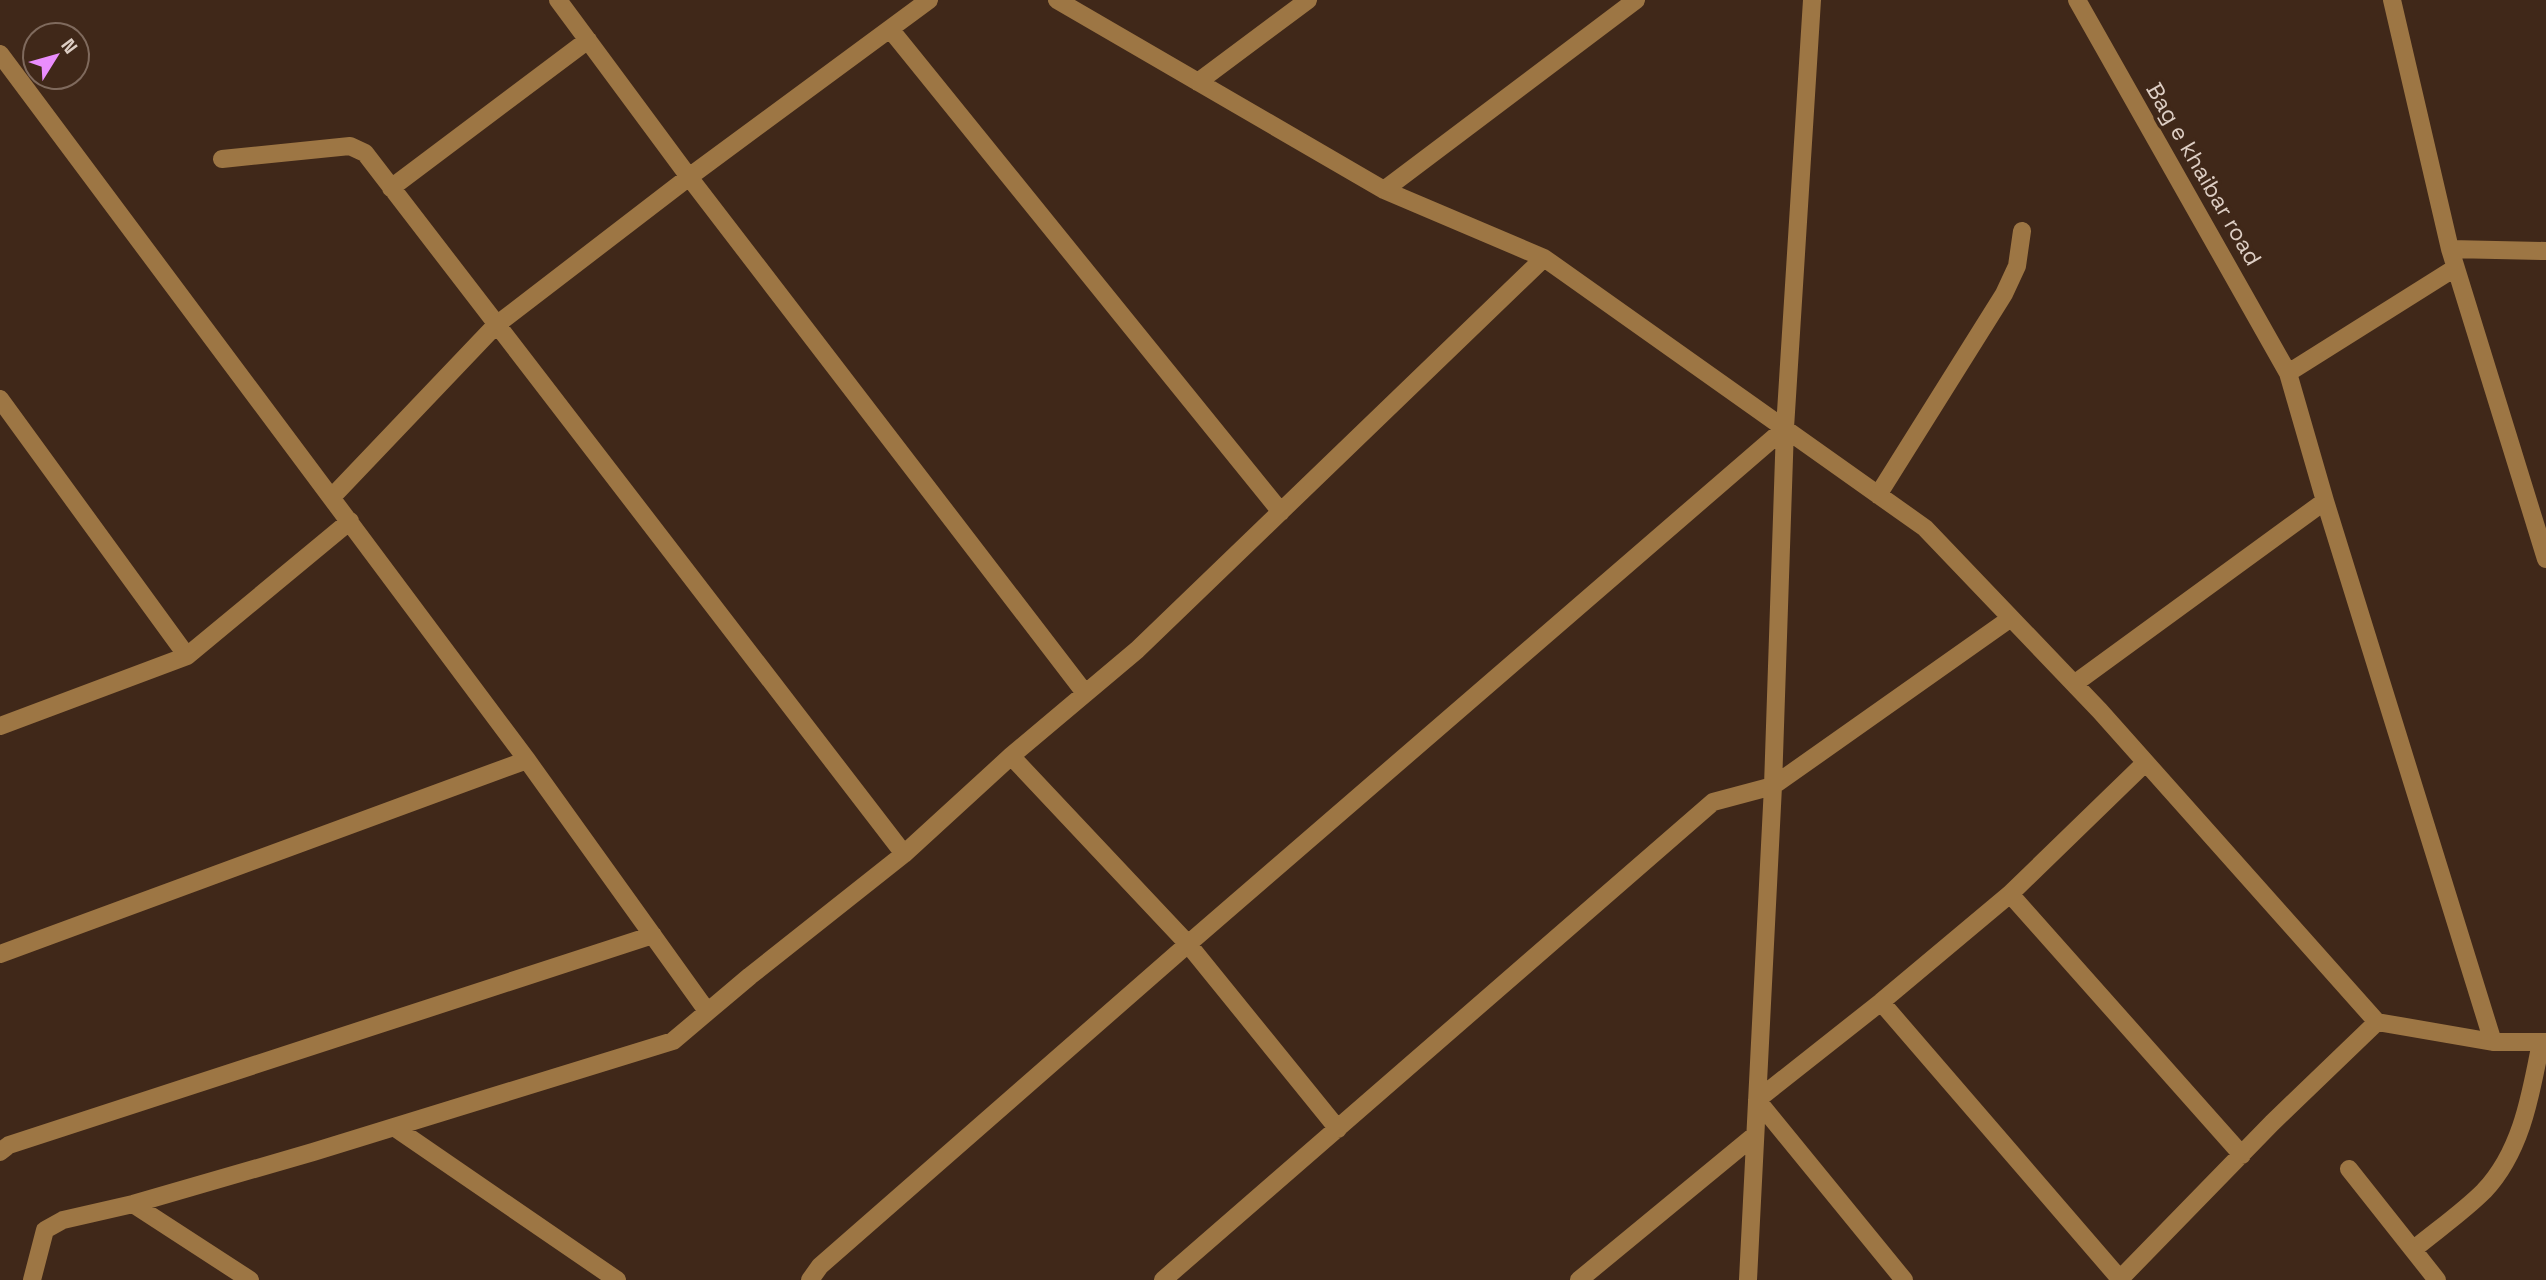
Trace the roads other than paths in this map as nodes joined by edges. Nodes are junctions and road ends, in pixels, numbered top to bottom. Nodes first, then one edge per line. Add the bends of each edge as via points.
1 (558, 0) edge
2 (929, 0) edge
3 (1057, 0) edge
4 (1308, 0) edge
5 (1636, 0) edge
6 (1812, 0) edge
7 (2077, 0) edge
8 (2392, 0) edge
9 (890, 29) junction
10 (588, 40) junction
11 (0, 54) edge
12 (1198, 82) junction
13 (222, 159) dead end
14 (689, 177) junction
15 (391, 188) junction
16 (1384, 190) junction
17 (2022, 231) dead end
18 (2450, 249) junction
19 (2546, 251) edge
20 (1544, 258) junction
21 (2455, 268) junction
22 (495, 326) junction
23 (2288, 373) junction
24 (0, 399) edge
25 (1784, 428) junction
26 (1878, 495) junction
27 (332, 497) junction
28 (2325, 501) junction
29 (1281, 512) junction
30 (2540, 518) edge
31 (350, 521) junction
32 (2546, 559) edge
33 (2011, 618) junction
34 (187, 656) junction
35 (2074, 684) junction
36 (1085, 692) junction
37 (0, 726) edge
38 (1011, 756) junction
39 (527, 760) junction
40 (2145, 763) junction
41 (1773, 786) junction
42 (904, 854) junction
43 (2010, 894) junction
44 (653, 935) junction
45 (1188, 944) junction
46 (0, 954) edge
47 (1881, 1002) junction
48 (707, 1011) junction
49 (2377, 1022) junction
50 (2493, 1042) junction
51 (2544, 1042) edge
52 (1757, 1100) junction
53 (394, 1127) junction
54 (1338, 1129) junction
55 (1755, 1135) junction
56 (0, 1152) edge
57 (2242, 1155) junction
58 (2349, 1168) dead end
59 (133, 1205) junction
60 (2414, 1249) junction
61 (32, 1280) edge
62 (250, 1280) edge
63 (617, 1280) edge
64 (810, 1280) edge
65 (1163, 1280) edge
66 (1579, 1280) edge
67 (1748, 1280) edge
68 (1904, 1280) edge
69 (2120, 1280) edge
70 (2437, 1280) edge

1 - 10 street
2 - 9 street
3 - 12 street
4 - 12 street
5 - 16 street
6 - 25 street
7 - 23 street, Bag e khaibar road
8 - 18 street
9 - 14 street
9 - 29 street
10 - 14 street
10 - 15 street
11 - 27 street
12 - 16 street
13 - 15 street via 350,146 365,153
14 - 22 street
14 - 36 street
15 - 22 street
16 - 20 street
17 - 26 street via 2017,266 2004,294
18 - 19 street
18 - 21 street
20 - 25 street
20 - 29 street
21 - 23 street
21 - 30 street
22 - 27 street
22 - 42 street
23 - 28 street, Bag e khaibar road
24 - 34 street
25 - 26 street
25 - 41 street
25 - 45 street
26 - 33 street via 1925,528
27 - 31 street
28 - 35 street
28 - 50 street, Bag e khaibar road
29 - 36 street via 1137,650
30 - 32 street
31 - 34 street
31 - 39 street
33 - 35 street
33 - 41 street
34 - 37 street
35 - 40 street
36 - 38 street
38 - 42 street
38 - 45 street
39 - 44 street
39 - 46 street
40 - 43 street
40 - 49 street
41 - 52 street
41 - 54 street via 1713,802
42 - 48 street
43 - 47 street
43 - 57 street
44 - 48 street
44 - 56 street via 9,1144
45 - 54 street
45 - 64 street via 820,1266
47 - 52 street
47 - 69 street
48 - 53 street via 673,1041
49 - 50 street
49 - 57 street
50 - 51 street
51 - 60 street via 2527,1114 2502,1167 2484,1191
52 - 55 street
52 - 68 street
53 - 59 street
53 - 63 street
54 - 65 street
55 - 66 street
55 - 67 street
57 - 69 street
58 - 60 street
59 - 61 street via 63,1220 45,1230
59 - 62 street
60 - 70 street

